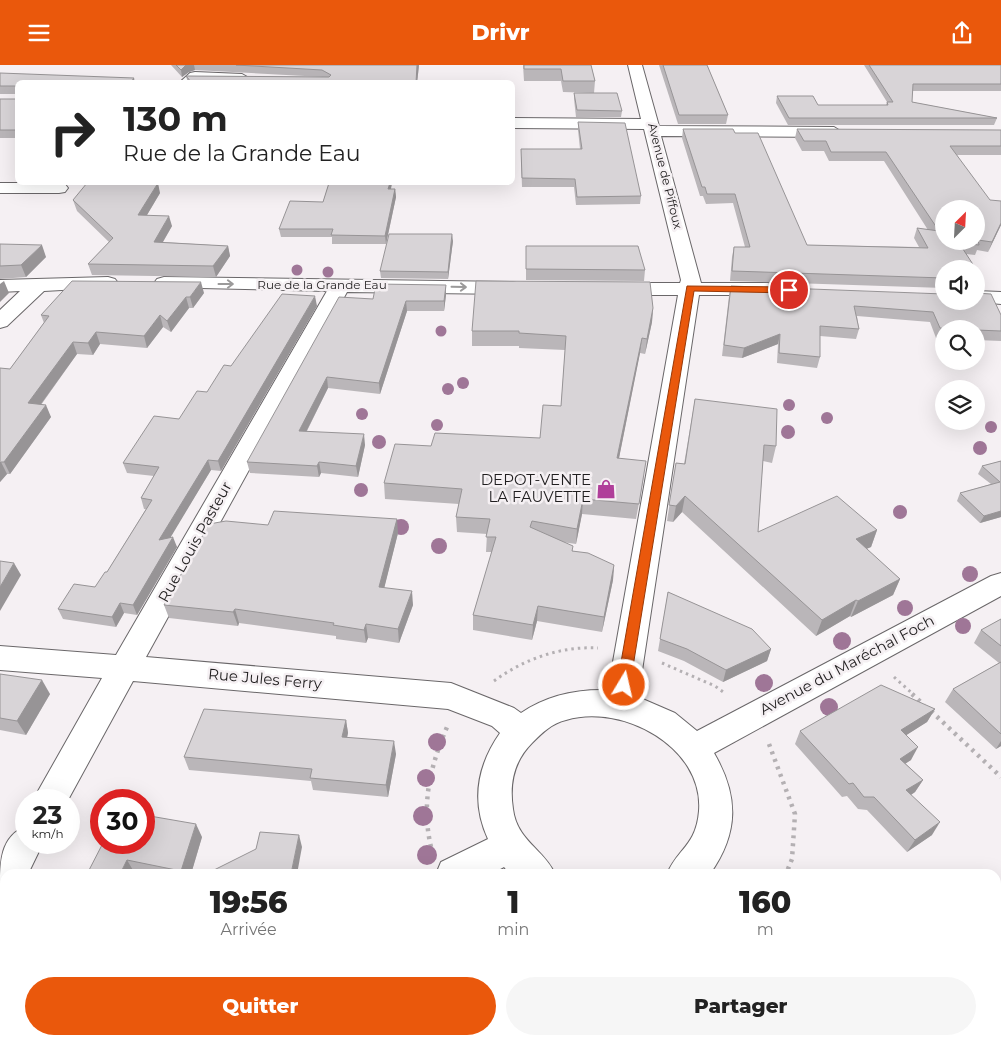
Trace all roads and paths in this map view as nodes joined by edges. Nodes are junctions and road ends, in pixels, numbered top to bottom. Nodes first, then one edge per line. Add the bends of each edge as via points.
1 (635, 65) edge
2 (194, 74) edge
3 (253, 79) edge
4 (515, 123) edge
5 (652, 127) junction
6 (851, 132) edge
7 (0, 187) edge
8 (59, 188) dead end
9 (38, 285) junction
10 (341, 285) junction
11 (0, 286) edge
12 (528, 288) edge
13 (690, 288) junction
14 (596, 289) edge
15 (789, 290) edge
16 (0, 322) edge
17 (1001, 583) edge
18 (0, 658) edge
19 (125, 667) junction
20 (893, 676) dead end
21 (621, 705) junction
22 (755, 714) junction
23 (521, 731) junction
24 (694, 748) junction
25 (1001, 777) edge
26 (56, 789) edge
27 (510, 846) junction
28 (19, 854) edge
29 (11, 869) edge
30 (464, 869) edge
31 (530, 869) edge
32 (692, 869) edge
33 (788, 869) edge

1 - 5 street, Avenue de Piffoux
2 - 3 street
4 - 5 street
5 - 6 street
5 - 13 street, Avenue de Piffoux via 691,280
7 - 8 street
9 -> 10 street, Rue de la Grande Eau
9 - 11 street, Rue de la Grande Eau
9 - 16 street
10 -> 12 street, Rue de la Grande Eau
10 - 19 street, Rue Louis Pasteur
13 - 14 street
13 - 15 street
13 - 21 street, Avenue de Piffoux
17 - 22 street, Avenue du Maréchal Foch
18 - 19 street, Rue Jules Ferry
19 - 23 street, Rue Jules Ferry via 451,696 502,717
19 - 26 street, Rue Louis Pasteur
20 - 25 path
21 - 23 street via 599,702 556,709
21 - 24 street via 648,713 673,727
22 - 24 street, Avenue du Maréchal Foch
22 - 33 path via 778,763 795,814 792,859
23 - 27 street via 503,755 494,784 496,815
24 - 32 street via 711,776 717,808 710,840
27 - 30 street
27 - 31 street
28 - 29 street

